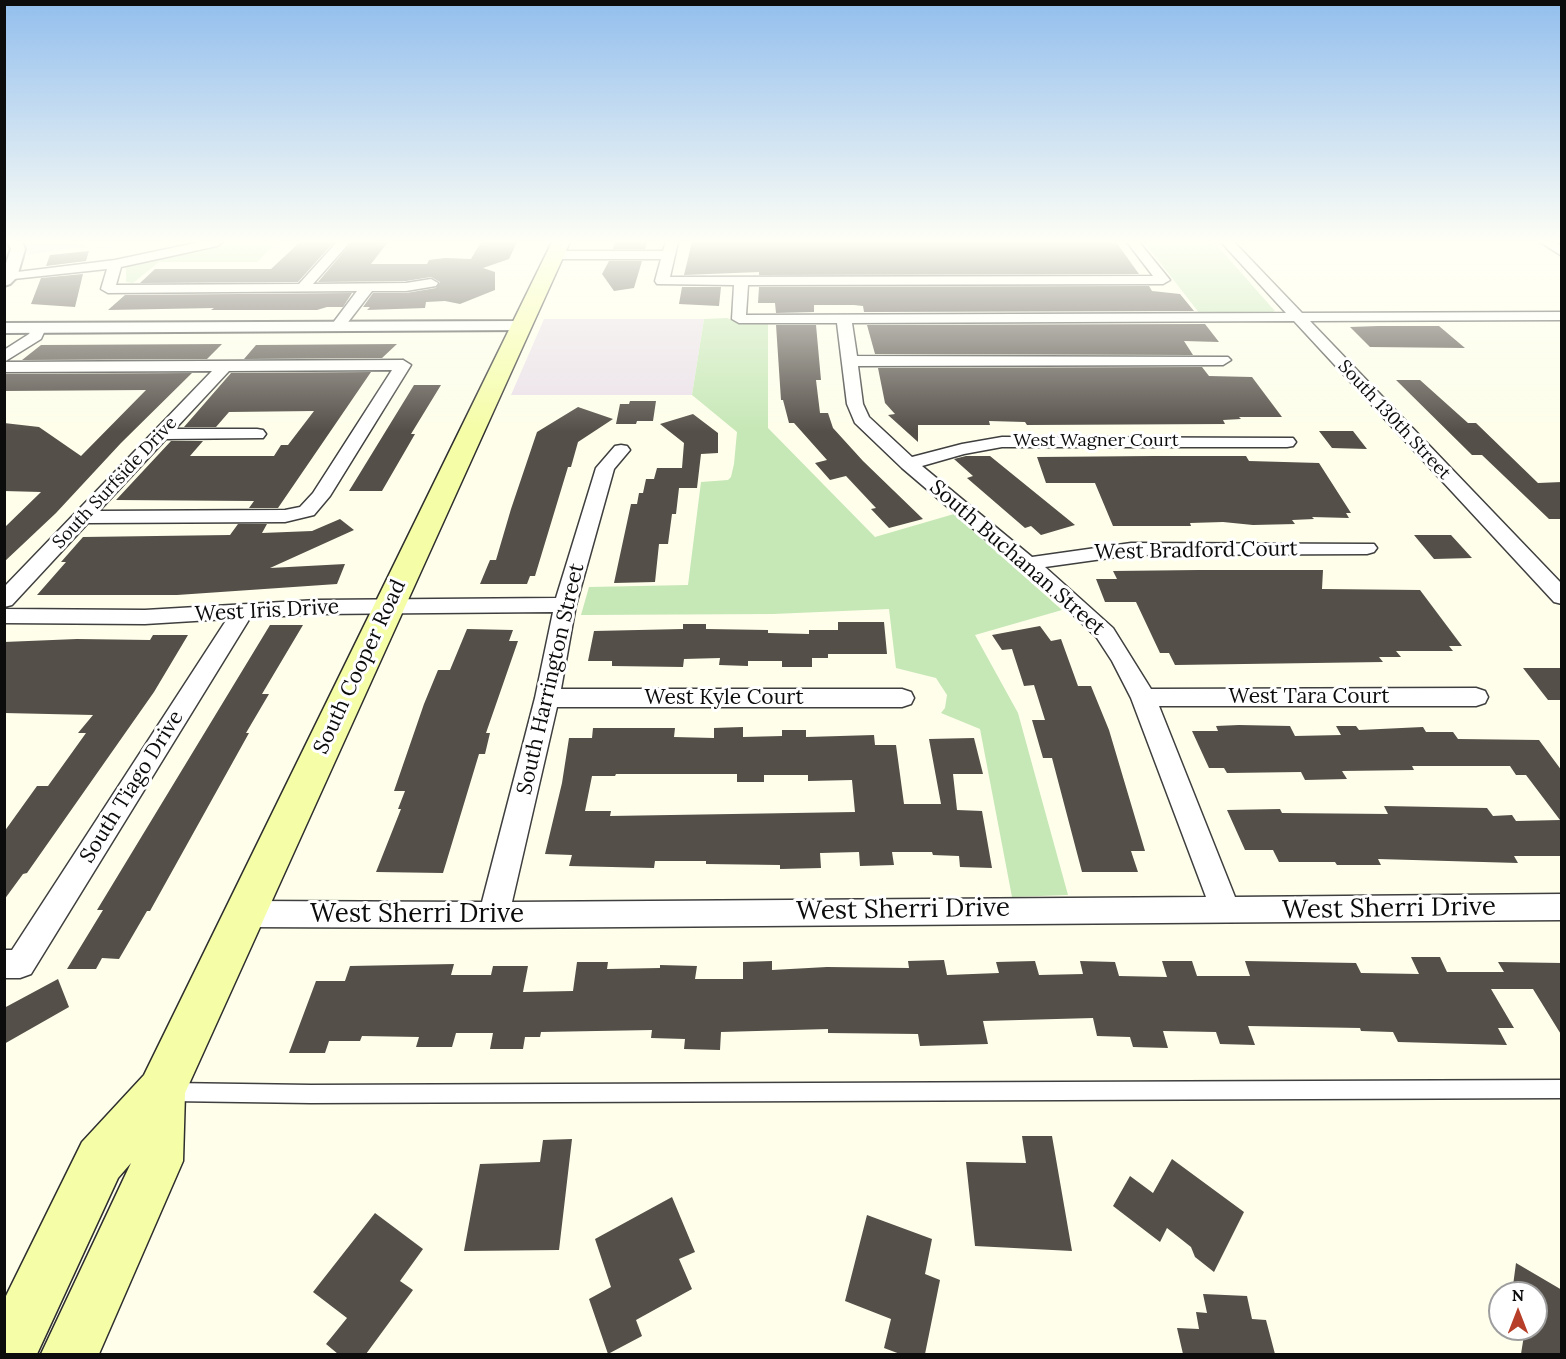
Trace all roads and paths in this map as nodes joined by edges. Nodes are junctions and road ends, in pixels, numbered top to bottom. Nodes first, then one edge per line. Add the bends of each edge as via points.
1 (354, 305) edge
2 (531, 305) edge
3 (740, 305) edge
4 (1286, 305) edge
5 (1562, 316) edge
6 (1298, 318) junction
7 (844, 319) junction
8 (337, 327) junction
9 (521, 327) junction
10 (4, 328) edge
11 (39, 328) junction
12 (4, 348) edge
13 (4, 357) edge
14 (1223, 360) dead end
15 (851, 361) junction
16 (225, 366) junction
17 (4, 368) edge
18 (161, 434) junction
19 (257, 434) dead end
20 (1287, 442) dead end
21 (621, 450) dead end
22 (908, 464) junction
23 (83, 517) junction
24 (1367, 548) dead end
25 (1027, 564) junction
26 (1562, 597) edge
27 (4, 600) edge
28 (565, 605) junction
29 (388, 607) junction
30 (243, 611) junction
31 (4, 616) edge
32 (1476, 697) dead end
33 (547, 698) junction
34 (902, 698) dead end
35 (1143, 698) junction
36 (1562, 907) edge
37 (1226, 911) junction
38 (245, 914) junction
39 (494, 915) junction
40 (12, 963) edge
41 (1562, 1089) edge
42 (160, 1092) junction
43 (8, 1354) edge
44 (70, 1354) edge

1 - 8 street
2 - 9 main road, South Cooper Road
3 - 7 street via 739,319
4 - 6 street, South 130th Street
5 - 6 street
6 - 7 street
6 - 26 street, South 130th Street
7 - 15 street, South Buchanan Street
8 - 9 street
8 - 11 street
9 - 29 main road, South Cooper Road
10 - 11 street
11 - 12 street
11 - 13 street via 36,336
14 - 15 street
15 - 22 street, South Buchanan Street via 855,404 861,419
16 - 17 street
16 - 18 street, South Surfside Drive
16 - 23 street via 403,365 307,512 285,516
18 - 19 street
18 - 23 street, South Surfside Drive
20 - 22 street, West Wagner Court via 1002,442
21 - 28 street, South Harrington Street via 605,468
22 - 25 street, South Buchanan Street
23 - 27 street, South Surfside Drive
24 - 25 street, West Bradford Court via 1131,549
25 - 35 street, South Buchanan Street via 1105,633
28 - 29 street, West Iris Drive
28 - 33 street, South Harrington Street
29 - 30 street, West Iris Drive
29 - 38 main road, South Cooper Road
30 - 31 street, West Iris Drive via 144,617
30 - 40 street, South Tiago Drive
32 - 35 street, West Tara Court
33 - 34 street, West Kyle Court
33 - 39 street, South Harrington Street
35 - 37 street, South Buchanan Street
36 - 37 street, West Sherri Drive
37 - 39 street, West Sherri Drive
38 - 39 street, West Sherri Drive
38 - 42 main road, South Cooper Road
41 - 42 lane
42 - 43 main road, South Cooper Road via 100,1160
42 - 44 main road, South Cooper Road via 158,1161

